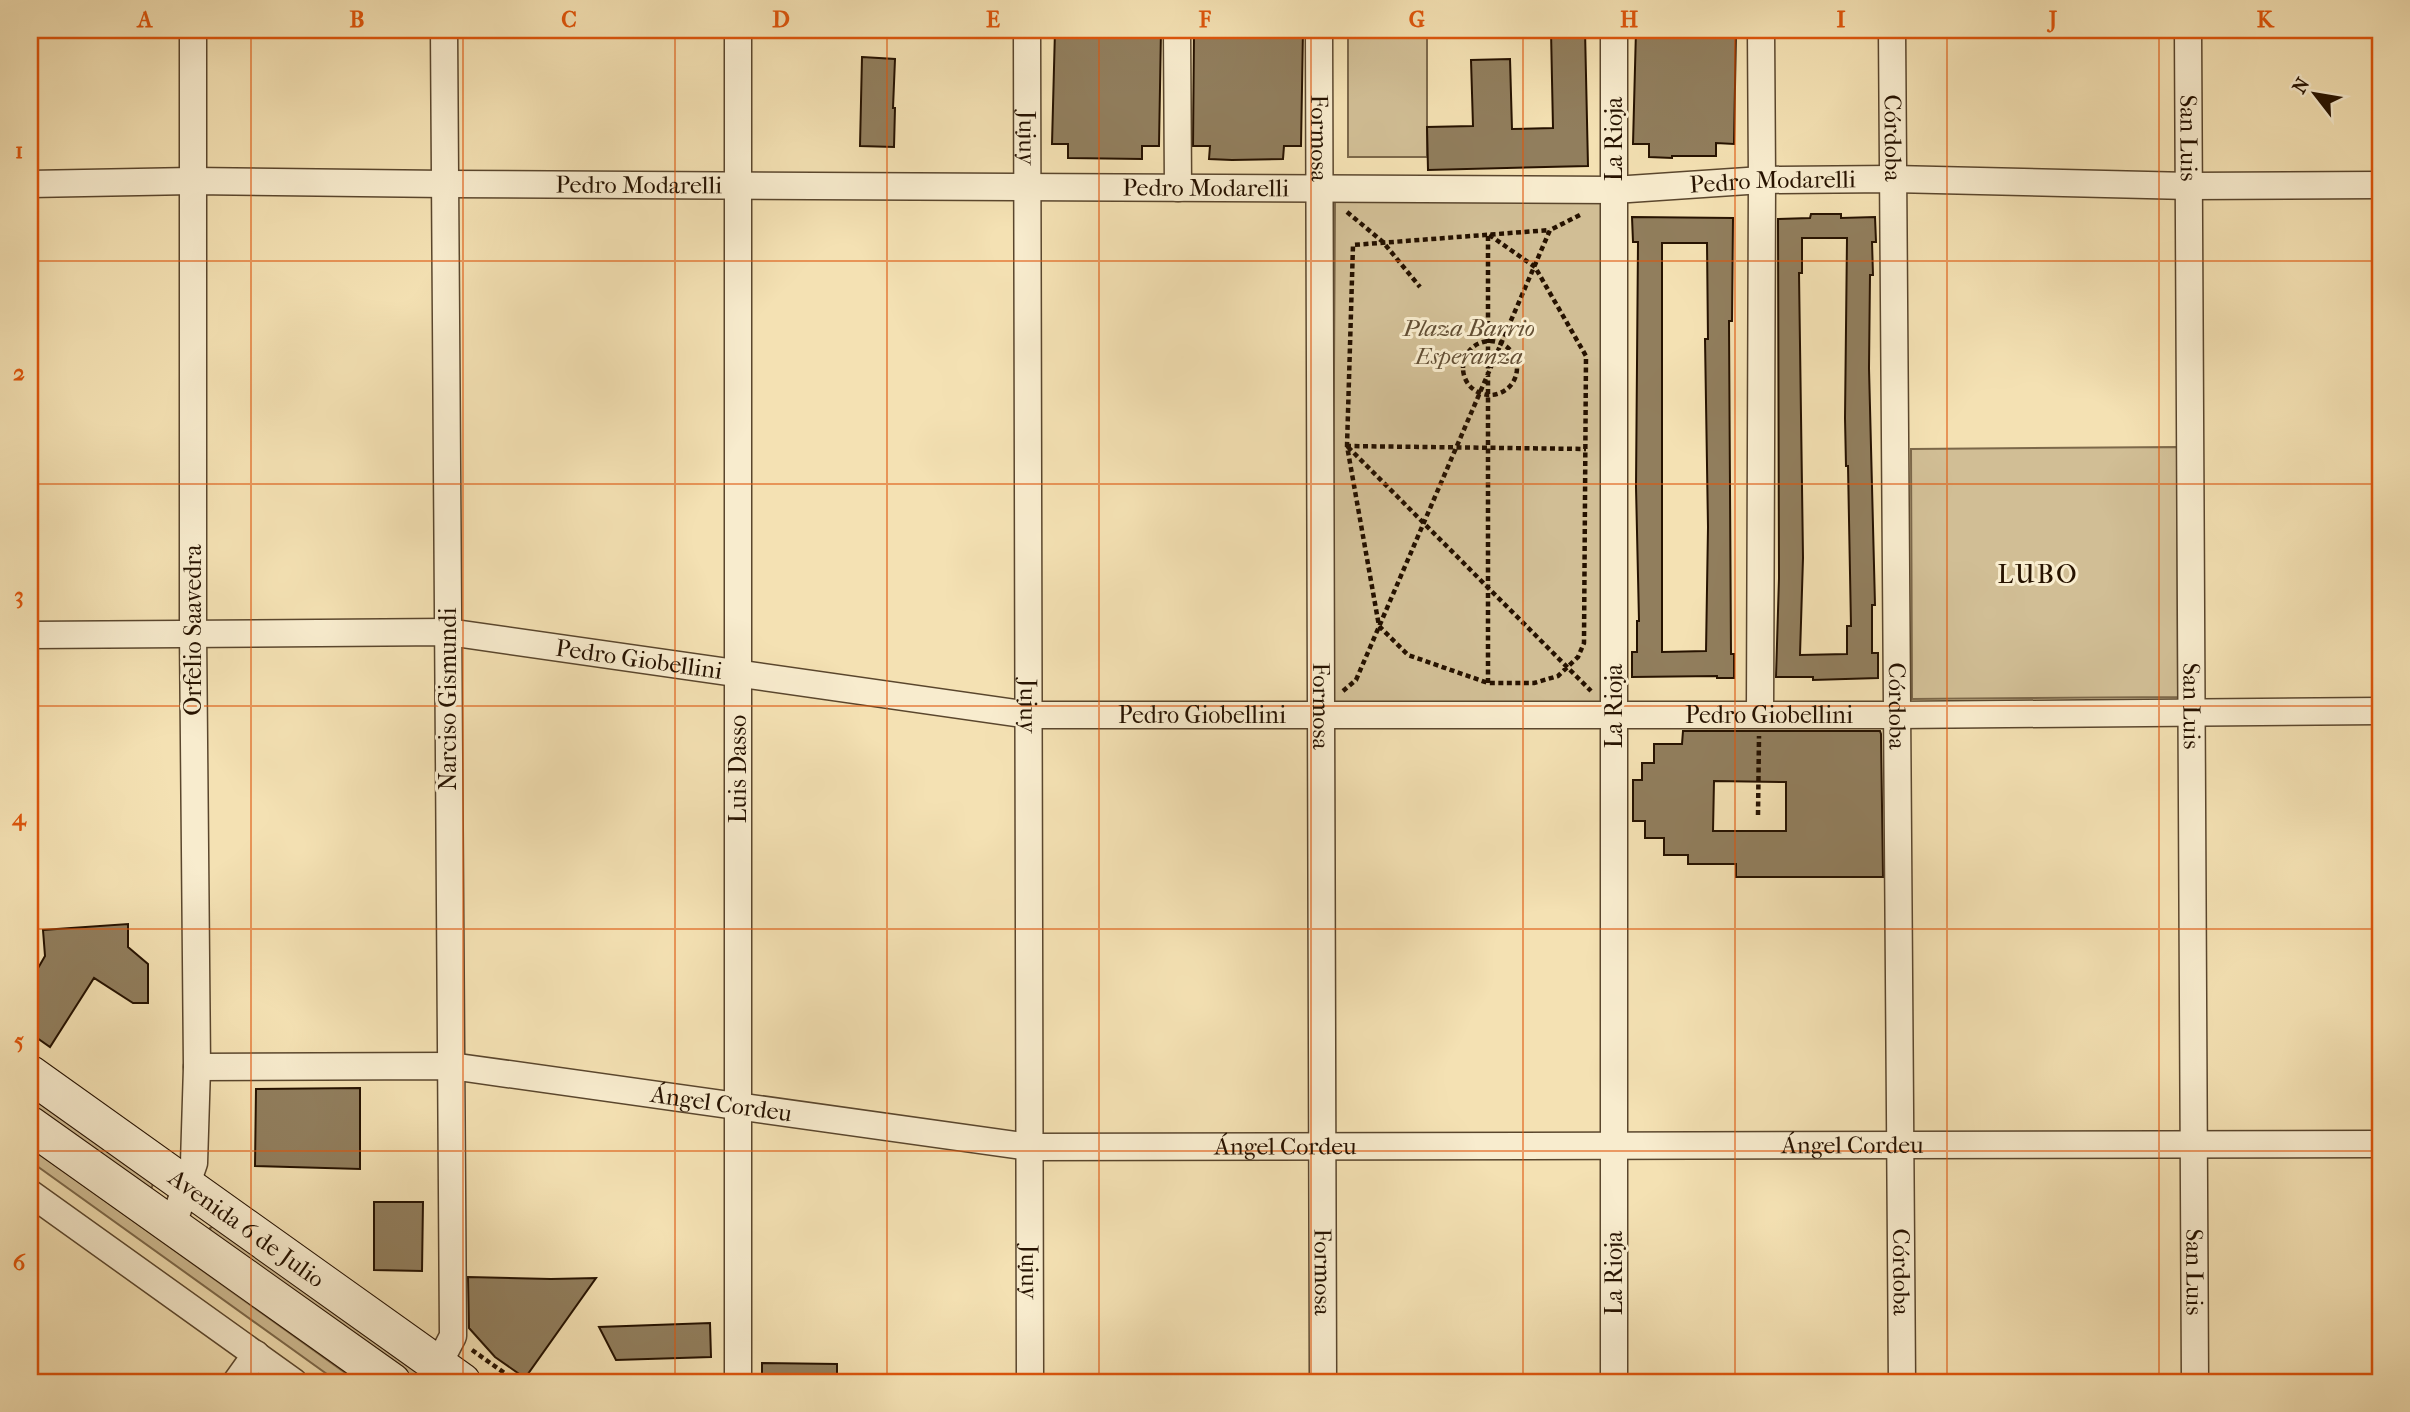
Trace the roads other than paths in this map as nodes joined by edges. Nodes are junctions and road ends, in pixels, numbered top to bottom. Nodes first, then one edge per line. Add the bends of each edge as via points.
1 (192, 30) edge
2 (444, 30) edge
3 (738, 30) edge
4 (1027, 30) edge
5 (1177, 30) edge
6 (1320, 30) edge
7 (1614, 30) edge
8 (1761, 30) edge
9 (1892, 30) edge
10 (2188, 30) edge
11 (1893, 179) junction
12 (1762, 180) junction
13 (192, 181) junction
14 (30, 184) edge
15 (445, 184) junction
16 (2380, 185) edge
17 (738, 186) junction
18 (2189, 186) junction
19 (1027, 187) junction
20 (1178, 188) junction
21 (1320, 188) junction
22 (1614, 190) junction
23 (192, 632) junction
24 (448, 632) junction
25 (30, 635) edge
26 (738, 674) junction
27 (2192, 711) junction
28 (2380, 711) edge
29 (1614, 714) junction
30 (1760, 714) junction
31 (1029, 715) junction
32 (1321, 715) junction
33 (1897, 715) junction
34 (451, 1066) junction
35 (197, 1067) junction
36 (30, 1074) edge
37 (738, 1106) junction
38 (30, 1125) edge
39 (2194, 1144) junction
40 (2380, 1144) edge
41 (1322, 1146) junction
42 (1614, 1146) junction
43 (1900, 1146) junction
44 (1030, 1147) junction
45 (187, 1186) junction
46 (30, 1193) edge
47 (172, 1227) junction
48 (256, 1354) junction
49 (451, 1361) edge
50 (236, 1382) edge
51 (294, 1382) edge
52 (392, 1382) edge
53 (738, 1382) edge
54 (1030, 1382) edge
55 (1323, 1382) edge
56 (1615, 1382) edge
57 (1902, 1382) edge
58 (2195, 1382) edge

1 - 13 street, Orfelio Saavedra
2 - 15 street, Narciso Gismundi
3 - 17 street, Luis Dasso
4 - 19 street, Jujuy
5 - 20 street
6 - 21 street, Formosa
7 - 22 street, La Rioja
8 - 12 street
9 - 11 street, Córdoba
10 - 18 street, San Luis
11 - 12 street, Pedro Modarelli
11 - 18 street, Pedro Modarelli
11 - 33 street, Córdoba
12 - 22 street, Pedro Modarelli
12 - 30 street
13 - 14 street, Pedro Modarelli
13 - 15 street, Pedro Modarelli
13 - 23 street, Orfelio Saavedra
15 - 17 street, Pedro Modarelli
15 - 24 street, Narciso Gismundi
16 - 18 street, Pedro Modarelli
17 - 19 street, Pedro Modarelli
17 - 26 street, Luis Dasso
18 - 27 street, San Luis
19 - 20 street, Pedro Modarelli
19 - 31 street, Jujuy
20 - 21 street, Pedro Modarelli
21 - 22 street, Pedro Modarelli
21 - 32 street, Formosa
22 - 29 street, La Rioja
23 - 24 street, Pedro Giobellini
23 - 25 street, Pedro Giobellini
23 - 35 street, Orfelio Saavedra
24 - 26 street, Pedro Giobellini
24 - 34 street, Narciso Gismundi
26 - 31 street, Pedro Giobellini
26 - 37 street, Luis Dasso
27 - 28 street, Pedro Giobellini
27 - 33 street, Pedro Giobellini
27 - 39 street, San Luis
29 - 30 street, Pedro Giobellini
29 - 32 street, Pedro Giobellini
29 - 42 street, La Rioja
30 - 33 street, Pedro Giobellini
31 - 32 street, Pedro Giobellini
31 - 44 street, Jujuy
32 - 41 street, Formosa
33 - 43 street, Córdoba
34 - 35 street, Ángel Cordeu
34 - 37 street, Ángel Cordeu
34 - 49 street, Narciso Gismundi
35 - 45 street, Orfelio Saavedra via 194,1163
36 - 45 main road, Avenida 6 de Julio
37 - 44 street, Ángel Cordeu
37 - 53 street, Luis Dasso
38 - 47 main road, Avenida 6 de Julio
39 - 40 street, Ángel Cordeu
39 - 43 street, Ángel Cordeu
39 - 58 street, San Luis
41 - 42 street, Ángel Cordeu
41 - 44 street, Ángel Cordeu
41 - 55 street, Formosa
42 - 43 street, Ángel Cordeu
42 - 56 street, La Rioja
43 - 57 street, Córdoba
44 - 54 street, Jujuy
45 - 47 street, Orfelio Saavedra
45 - 49 main road, Avenida 6 de Julio
46 - 48 street
47 - 52 main road, Avenida 6 de Julio
48 - 50 street
48 - 51 street

